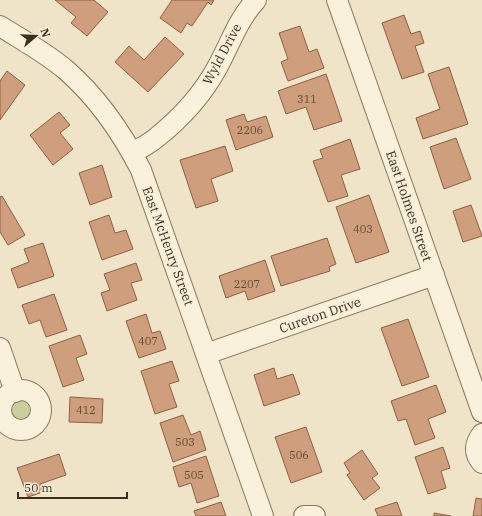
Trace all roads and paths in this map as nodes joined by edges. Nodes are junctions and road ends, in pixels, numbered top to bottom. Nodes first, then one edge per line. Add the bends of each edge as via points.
1 (256, 0) edge
2 (336, 0) edge
3 (0, 26) edge
4 (133, 153) junction
5 (434, 275) junction
6 (0, 348) edge
7 (206, 354) junction
8 (15, 392) dead end
9 (482, 412) edge
10 (482, 434) edge
11 (482, 463) edge
12 (263, 516) edge
13 (304, 516) edge
14 (315, 516) edge

1 - 4 street, Wyld Drive via 240,21 218,67 204,88 156,138
2 - 5 street, East Holmes Street
3 - 4 street, East McHenry Street via 66,70 104,111
4 - 7 street, East McHenry Street
5 - 7 street, Cureton Drive
5 - 9 street, East Holmes Street
6 - 8 street
7 - 12 street, East McHenry Street
10 - 11 street via 476,451
13 - 14 street

